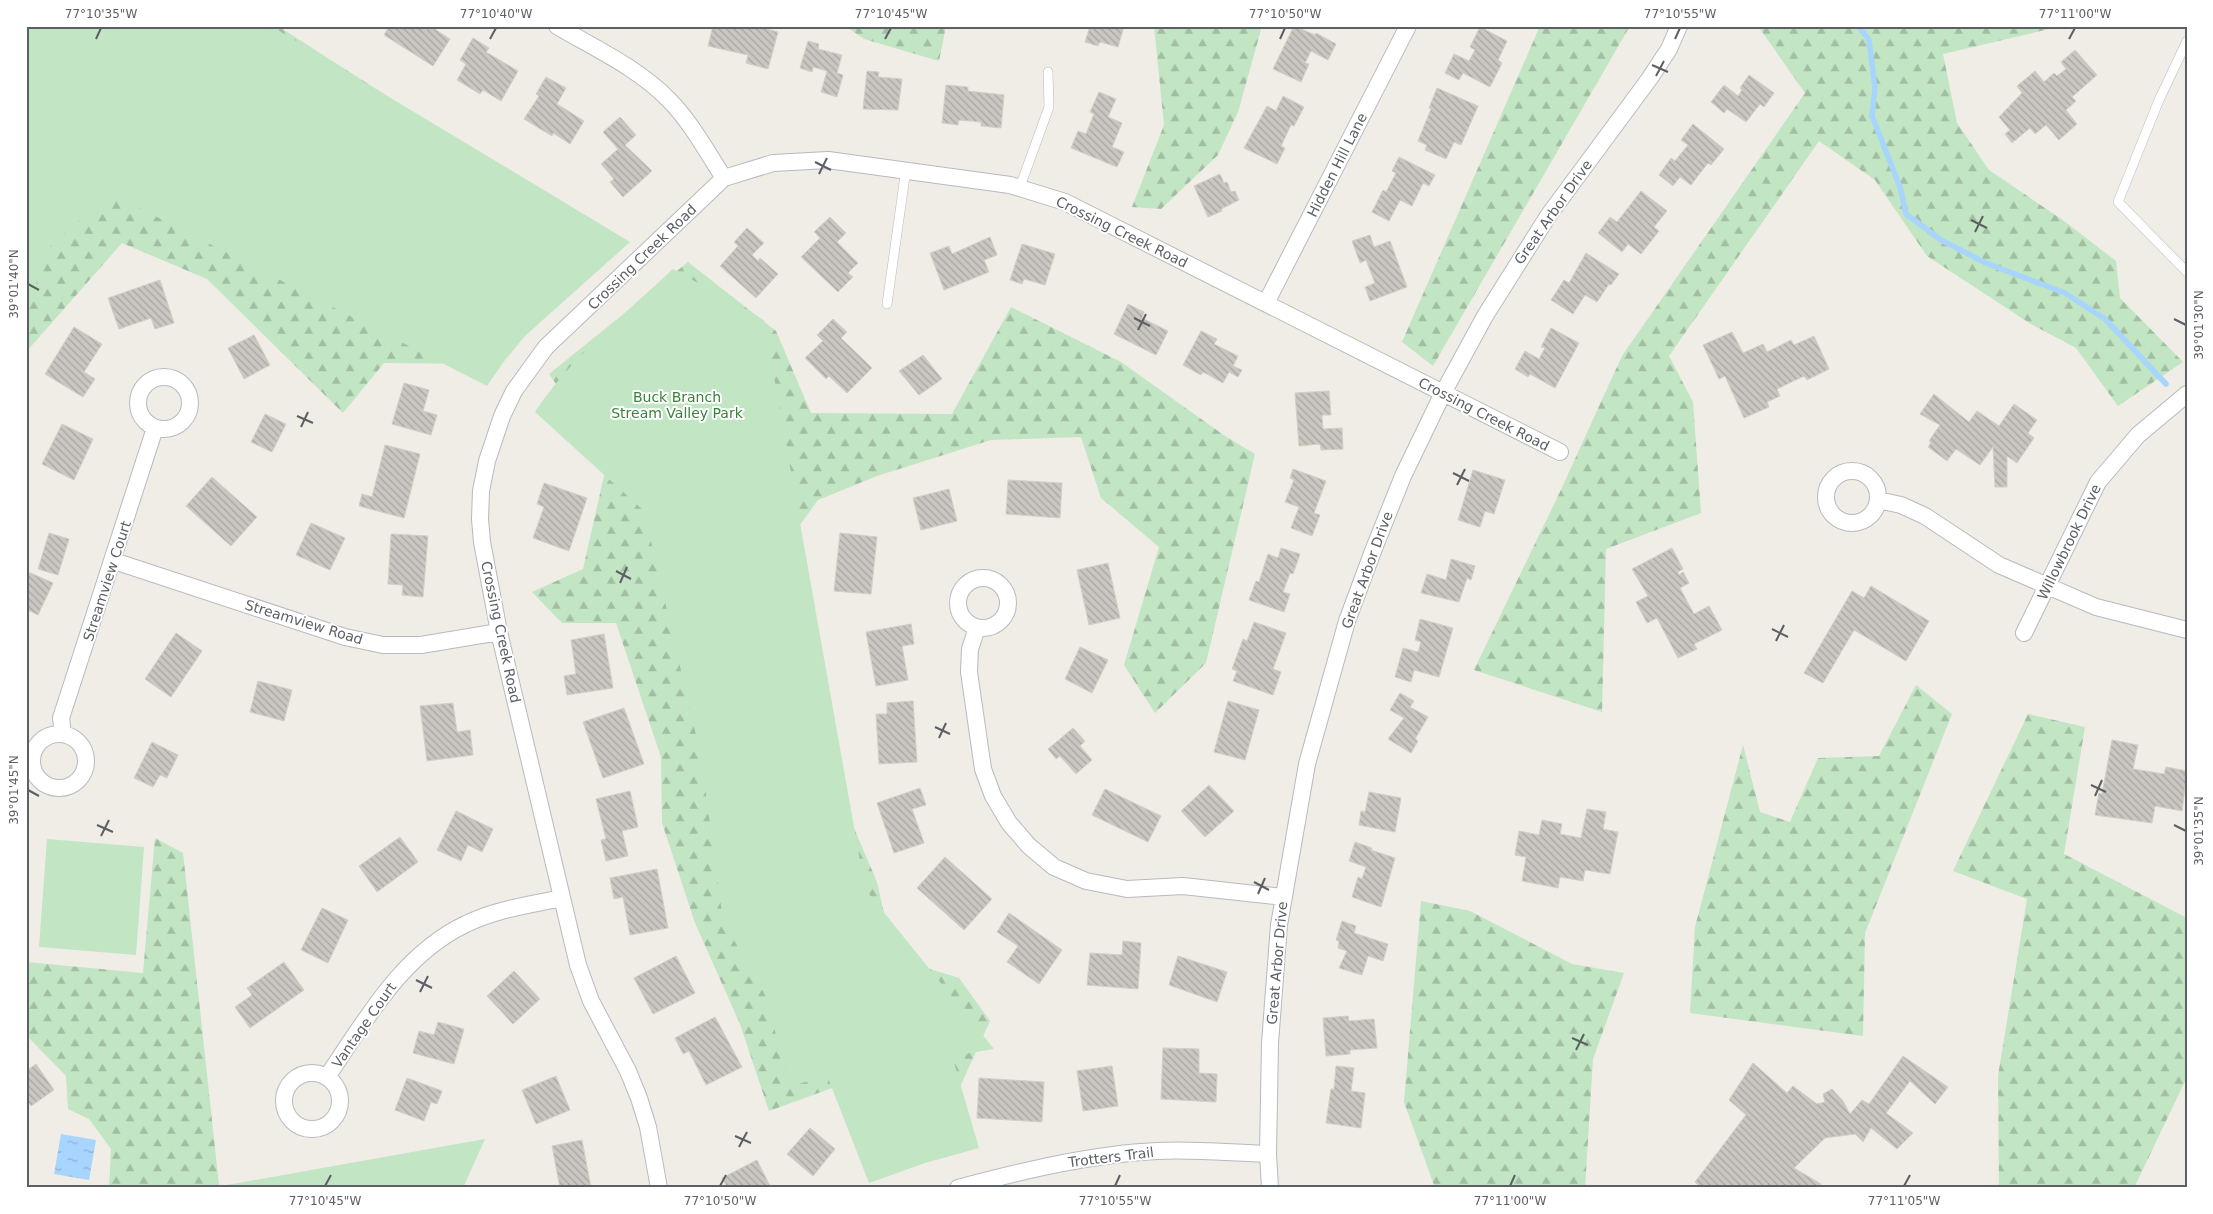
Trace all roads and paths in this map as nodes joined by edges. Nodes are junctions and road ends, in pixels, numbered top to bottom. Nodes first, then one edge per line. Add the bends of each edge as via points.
1 (557, 26) edge
2 (1408, 26) edge
3 (1678, 26) edge
4 (2187, 41) edge
5 (1048, 72) dead end
6 (906, 169) junction
7 (724, 178) junction
8 (1020, 187) junction
9 (2187, 272) edge
10 (1266, 303) junction
11 (886, 304) dead end
12 (1443, 393) junction
13 (2187, 394) edge
14 (155, 428) dead end
15 (1560, 452) dead end
16 (1878, 500) dead end
17 (114, 561) junction
18 (2047, 586) junction
19 (977, 628) dead end
20 (2187, 630) edge
21 (499, 632) junction
22 (2024, 633) dead end
23 (62, 734) dead end
24 (1283, 897) junction
25 (562, 898) junction
26 (327, 1077) dead end
27 (1268, 1154) junction
28 (658, 1188) edge
29 (958, 1188) edge
30 (1270, 1188) edge

1 - 7 street via 638,73 654,86 692,129
2 - 10 street, Hidden Hill Lane
3 - 12 street, Great Arbor Drive via 1669,49 1650,78 1513,269
4 - 9 lane via 2118,202
5 - 8 lane via 1049,107
6 - 7 street, Crossing Creek Road via 800,160 773,163
6 - 8 street, Crossing Creek Road
6 - 11 lane
7 - 21 street, Crossing Creek Road via 546,347 514,391 487,461 481,491 482,542
8 - 10 street, Crossing Creek Road via 1065,202
10 - 12 street, Crossing Creek Road
12 - 15 street, Crossing Creek Road
12 - 24 street, Great Arbor Drive via 1400,485 1345,630 1307,764
13 - 18 street, Willowbrook Drive via 2138,435 2098,482
14 - 17 street, Streamview Court
16 - 18 street via 1925,516 1999,565
17 - 21 street, Streamview Road via 345,637 383,645 421,645
17 - 23 street, Streamview Court via 61,718
18 - 20 street via 2096,607
18 - 22 street, Willowbrook Drive
19 - 24 street via 970,648 969,672 983,769 1008,823 1029,846 1054,867 1086,881 1127,889 1183,886
21 - 25 street, Crossing Creek Road
24 - 27 street, Great Arbor Drive via 1270,1043
25 - 26 street, Vantage Court via 502,910 465,924 438,942 411,963 383,994
25 - 28 street, Crossing Creek Road via 578,965 591,1002 639,1098 648,1127
27 - 29 street, Trotters Trail via 1157,1151 1065,1163
27 - 30 street, Great Arbor Drive

